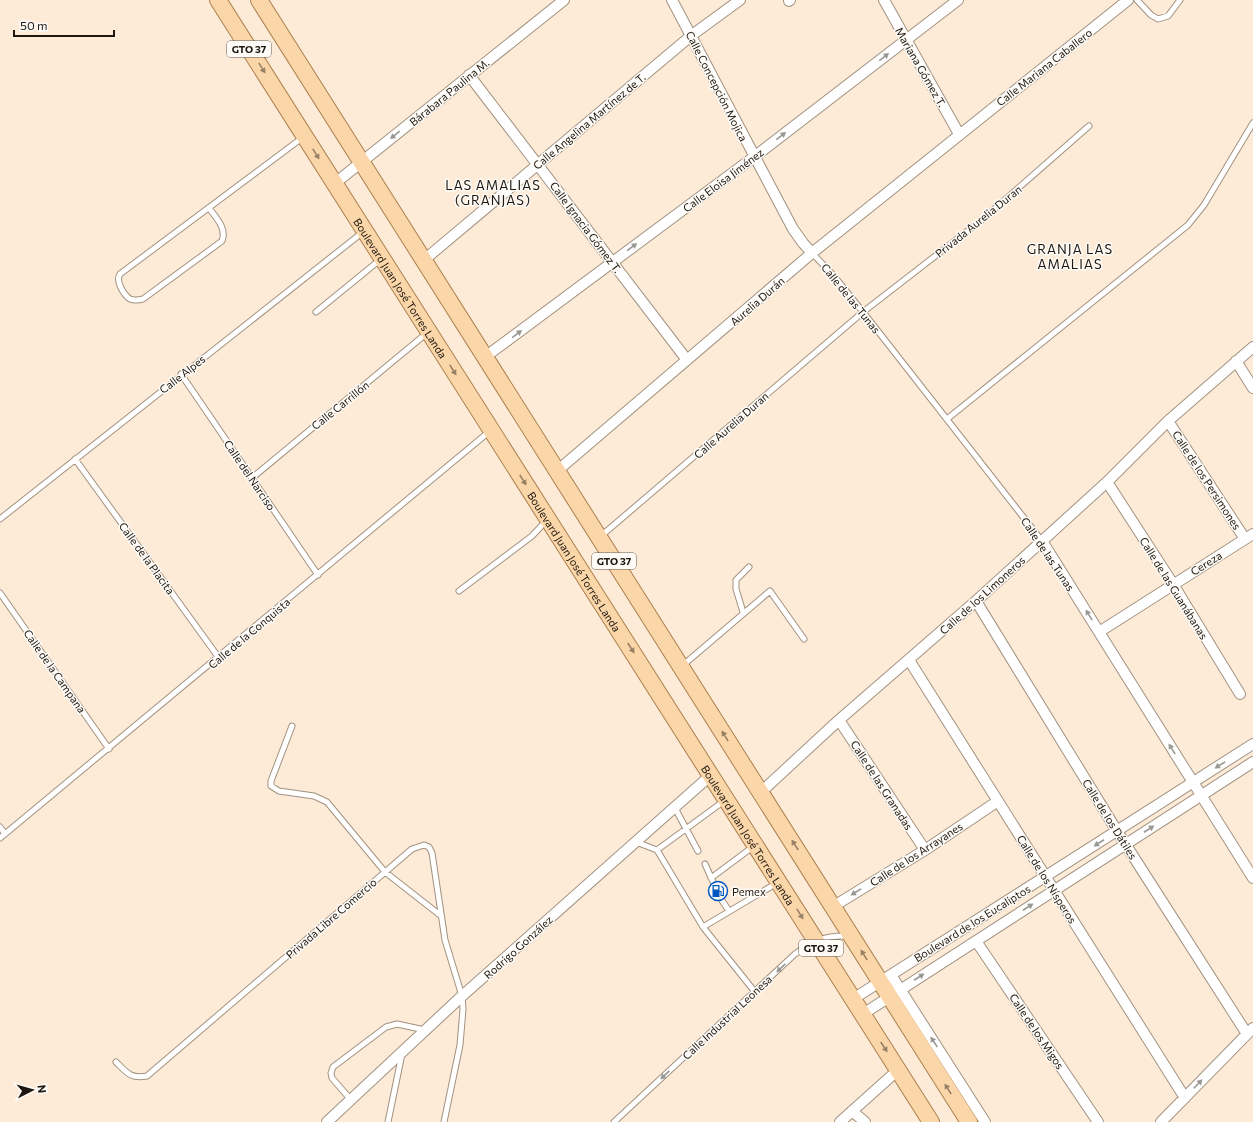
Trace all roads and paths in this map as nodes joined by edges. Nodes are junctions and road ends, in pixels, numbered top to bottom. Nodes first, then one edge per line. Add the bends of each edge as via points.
1 (218, 0) edge
2 (564, 0) edge
3 (672, 0) edge
4 (740, 0) edge
5 (884, 0) edge
6 (958, 0) edge
7 (1128, 0) edge
8 (1137, 0) edge
9 (1180, 0) edge
10 (263, 2) edge
11 (692, 35) junction
12 (905, 40) junction
13 (469, 75) junction
14 (1253, 123) edge
15 (1089, 126) dead end
16 (959, 134) junction
17 (304, 136) junction
18 (754, 157) junction
19 (362, 162) junction
20 (538, 164) junction
21 (334, 184) junction
22 (209, 208) junction
23 (364, 231) junction
24 (812, 253) junction
25 (381, 258) junction
26 (424, 260) junction
27 (613, 262) junction
28 (316, 312) dead end
29 (863, 312) junction
30 (428, 332) junction
31 (1253, 347) edge
32 (485, 357) junction
33 (687, 360) junction
34 (1236, 361) junction
35 (181, 374) junction
36 (1253, 388) edge
37 (947, 419) junction
38 (1168, 421) junction
39 (491, 430) junction
40 (75, 459) junction
41 (557, 472) junction
42 (252, 478) junction
43 (1107, 482) junction
44 (0, 519) edge
45 (548, 519) junction
46 (1249, 536) edge
47 (599, 538) junction
48 (1042, 541) junction
49 (750, 567) dead end
50 (318, 575) junction
51 (1173, 584) junction
52 (460, 591) dead end
53 (0, 593) edge
54 (976, 601) junction
55 (743, 612) junction
56 (1099, 632) junction
57 (804, 639) dead end
58 (219, 658) junction
59 (909, 660) junction
60 (681, 666) junction
61 (1240, 694) dead end
62 (839, 720) junction
63 (292, 726) dead end
64 (1253, 744) edge
65 (109, 749) junction
66 (1253, 762) edge
67 (711, 775) junction
68 (1193, 782) junction
69 (761, 792) junction
70 (1201, 795) junction
71 (726, 799) junction
72 (998, 801) junction
73 (675, 808) junction
74 (0, 828) edge
75 (686, 830) junction
76 (1117, 831) junction
77 (5, 834) junction
78 (0, 838) edge
79 (636, 842) junction
80 (756, 844) junction
81 (1125, 844) junction
82 (658, 850) junction
83 (925, 850) junction
84 (698, 851) dead end
85 (705, 864) dead end
86 (385, 872) junction
87 (1046, 877) junction
88 (711, 878) junction
89 (1253, 878) edge
90 (780, 881) junction
91 (714, 884) dead end
92 (1054, 890) junction
93 (721, 899) dead end
94 (834, 906) junction
95 (729, 911) junction
96 (440, 915) junction
97 (703, 927) junction
98 (852, 936) junction
99 (816, 940) junction
100 (976, 941) junction
101 (885, 978) junction
102 (755, 992) junction
103 (894, 993) junction
104 (462, 996) junction
105 (853, 999) junction
106 (863, 1014) junction
107 (426, 1031) junction
108 (1250, 1031) edge
109 (403, 1052) junction
110 (116, 1062) dead end
111 (898, 1070) junction
112 (1185, 1098) junction
113 (351, 1100) junction
114 (852, 1111) junction
115 (327, 1122) edge
116 (388, 1122) edge
117 (444, 1122) edge
118 (614, 1122) edge
119 (840, 1122) edge
120 (865, 1122) edge
121 (932, 1122) edge
122 (969, 1122) edge
123 (985, 1122) edge
124 (1098, 1122) edge
125 (1161, 1122) edge

1 -> 17 main road, Boulevard Juan José Torres Landa / GTO 37
2 - 13 street, Bárabara Paulina M.
3 - 11 street, Calle Concepción Mojica
4 - 11 street, Calle Angelina Martínez de T.
5 - 12 street, Mariana Gómez T.
6 - 12 street, Calle Eloisa Jiménez
7 - 16 street, Calle Mariana Caballero
8 - 9 lane via 1158,19 1168,16
10 - 19 main road, GTO 37
11 - 18 street, Calle Concepción Mojica
11 - 20 street, Calle Angelina Martínez de T.
12 - 16 street, Mariana Gómez T.
18 -> 12 street, Calle Eloisa Jiménez
13 -> 19 street, Bárabara Paulina M.
13 - 20 street, Calle Ignacia Gómez T.
14 - 37 lane via 1204,204 1188,225
15 - 29 lane, Privada Aurelia Duran via 983,219
16 - 24 street, Aurelia Durán
17 -> 21 main road, Boulevard Juan José Torres Landa / GTO 37
17 - 22 lane
18 - 24 street, Calle Concepción Mojica via 793,229
27 -> 18 street, Calle Eloisa Jiménez
19 - 21 street, Bárabara Paulina M.
19 - 26 main road, GTO 37
20 - 26 street, Calle Angelina Martínez de T.
20 - 27 street, Calle Ignacia Gómez T.
21 - 23 main road, Boulevard Juan José Torres Landa / GTO 37
22 - 22 lane via 223,228 225,235 222,241 143,299 129,298 118,283 118,276
23 - 25 main road, Boulevard Juan José Torres Landa / GTO 37
23 - 35 lane, Calle Alpes
24 - 29 lane, Calle de las Tunas
24 - 33 street, Aurelia Durán
25 - 28 lane
25 - 30 main road, Boulevard Juan José Torres Landa / GTO 37
26 - 32 main road, GTO 37
32 -> 27 street, Calle Eloisa Jiménez
27 - 33 street, Calle Ignacia Gómez T.
29 - 37 lane, Calle de las Tunas
29 - 47 lane, Calle Aurelia Duran
30 -> 39 main road, Boulevard Juan José Torres Landa / GTO 37
30 - 42 lane, Calle Carrillón
31 - 34 street, Calle de los Limoneros
32 - 41 main road, GTO 37
33 - 41 street, Aurelia Durán
34 - 36 street
34 - 38 street, Calle de los Limoneros
35 - 40 lane, Calle Alpes
35 - 42 lane, Calle del Narciso
37 - 48 lane, Calle de las Tunas
38 - 43 street, Calle de los Limoneros
38 - 46 street, Calle de los Persimones
39 -> 45 main road, Boulevard Juan José Torres Landa / GTO 37
39 - 50 lane, Calle de la Conquista
40 - 44 lane, Calle Alpes
40 - 58 lane, Calle de la Placita
41 - 47 main road, GTO 37
42 - 50 lane, Calle del Narciso
43 - 48 street, Calle de los Limoneros
43 - 51 street, Calle de las Guanábanas
45 - 52 lane via 532,536
45 -> 67 main road, Boulevard Juan José Torres Landa / GTO 37
46 - 51 street, Cereza
47 - 60 main road, GTO 37
48 - 54 street, Calle de los Limoneros
56 -> 48 street, Calle de las Tunas
49 - 55 lane via 736,580
50 - 58 lane, Calle de la Conquista
51 - 56 street, Cereza
51 - 61 street, Calle de las Guanábanas
53 - 65 lane, Calle de la Campana
54 - 59 street, Calle de los Limoneros
54 - 76 street, Calle de los Dátiles
55 - 57 lane via 770,591
55 - 60 lane
68 -> 56 street, Calle de las Tunas
58 - 65 lane, Calle de la Conquista
59 - 62 street, Calle de los Limoneros
59 - 72 street, Calle de los Nísperos
69 -> 60 main road, GTO 37
62 - 69 street, Calle de los Limoneros
62 - 83 street, Calle de las Granadas
63 - 86 lane via 271,781 272,786 279,791 314,796 327,802
64 -> 68 street, Boulevard de los Eucaliptos
65 - 77 lane, Calle de la Conquista
66 - 70 street, Boulevard de los Eucaliptos
67 - 71 main road, Boulevard Juan José Torres Landa / GTO 37
67 - 73 street, Rodrigo González
68 - 70 street, Calle de las Tunas
68 - 76 street, Boulevard de los Eucaliptos
94 -> 69 main road, GTO 37
81 -> 70 street, Boulevard de los Eucaliptos
70 - 89 street, Calle de las Tunas
71 - 75 lane
71 - 80 main road, Boulevard Juan José Torres Landa / GTO 37
72 - 83 street, Calle de los Arrayanes
72 - 87 street, Calle de los Nísperos
73 - 75 lane
73 - 79 street, Rodrigo González
74 - 77 lane
75 - 82 lane
75 - 84 lane
76 - 81 street, Calle de los Dátiles
76 -> 87 street, Boulevard de los Eucaliptos
77 - 78 lane, Calle de la Conquista
79 - 82 lane
79 - 104 street, Rodrigo González
80 - 88 lane
80 - 90 main road, Boulevard Juan José Torres Landa / GTO 37
81 - 92 street, Boulevard de los Eucaliptos
81 - 108 street, Calle de los Dátiles
82 - 97 lane
83 -> 94 street, Calle de los Arrayanes
85 - 88 lane
86 - 96 lane
86 - 96 lane, Privada Libre Comercio via 412,849 424,845 429,847
86 - 110 lane, Privada Libre Comercio via 147,1076 136,1078
87 - 92 street, Calle de los Nísperos
87 - 101 street, Boulevard de los Eucaliptos
88 - 91 lane
90 - 95 lane
90 -> 99 main road, Boulevard Juan José Torres Landa / GTO 37
100 -> 92 street, Boulevard de los Eucaliptos
92 - 112 street, Calle de los Nísperos
93 - 95 lane
94 - 98 main road, GTO 37
95 - 97 lane
96 - 104 lane, Privada Libre Comercio via 448,954
97 - 102 lane
98 - 99 lane, Calle Industrial Leonesa
101 -> 98 main road, GTO 37
99 -> 102 lane, Calle Industrial Leonesa via 795,954
99 - 105 main road, Boulevard Juan José Torres Landa / GTO 37
103 -> 100 street, Boulevard de los Eucaliptos
100 - 124 street, Calle de los Migos
101 - 103 main road, GTO 37
101 - 105 street, Boulevard de los Eucaliptos
102 -> 118 lane, Calle Industrial Leonesa
103 - 106 street, Boulevard de los Eucaliptos
122 -> 103 main road, GTO 37
123 -> 103 street
104 - 107 street, Rodrigo González
104 - 117 lane, Privada Libre Comercio via 462,1033
105 - 106 main road, Boulevard Juan José Torres Landa / GTO 37
106 -> 111 main road, Boulevard Juan José Torres Landa / GTO 37
107 - 109 street, Rodrigo González
107 - 113 lane via 397,1024 386,1027 333,1067 332,1078
112 -> 108 street
109 - 113 street, Rodrigo González
109 - 116 lane
111 - 114 street
111 - 121 main road, Boulevard Juan José Torres Landa / GTO 37
112 - 125 street
113 - 115 street, Rodrigo González
114 - 119 street
114 - 120 street

